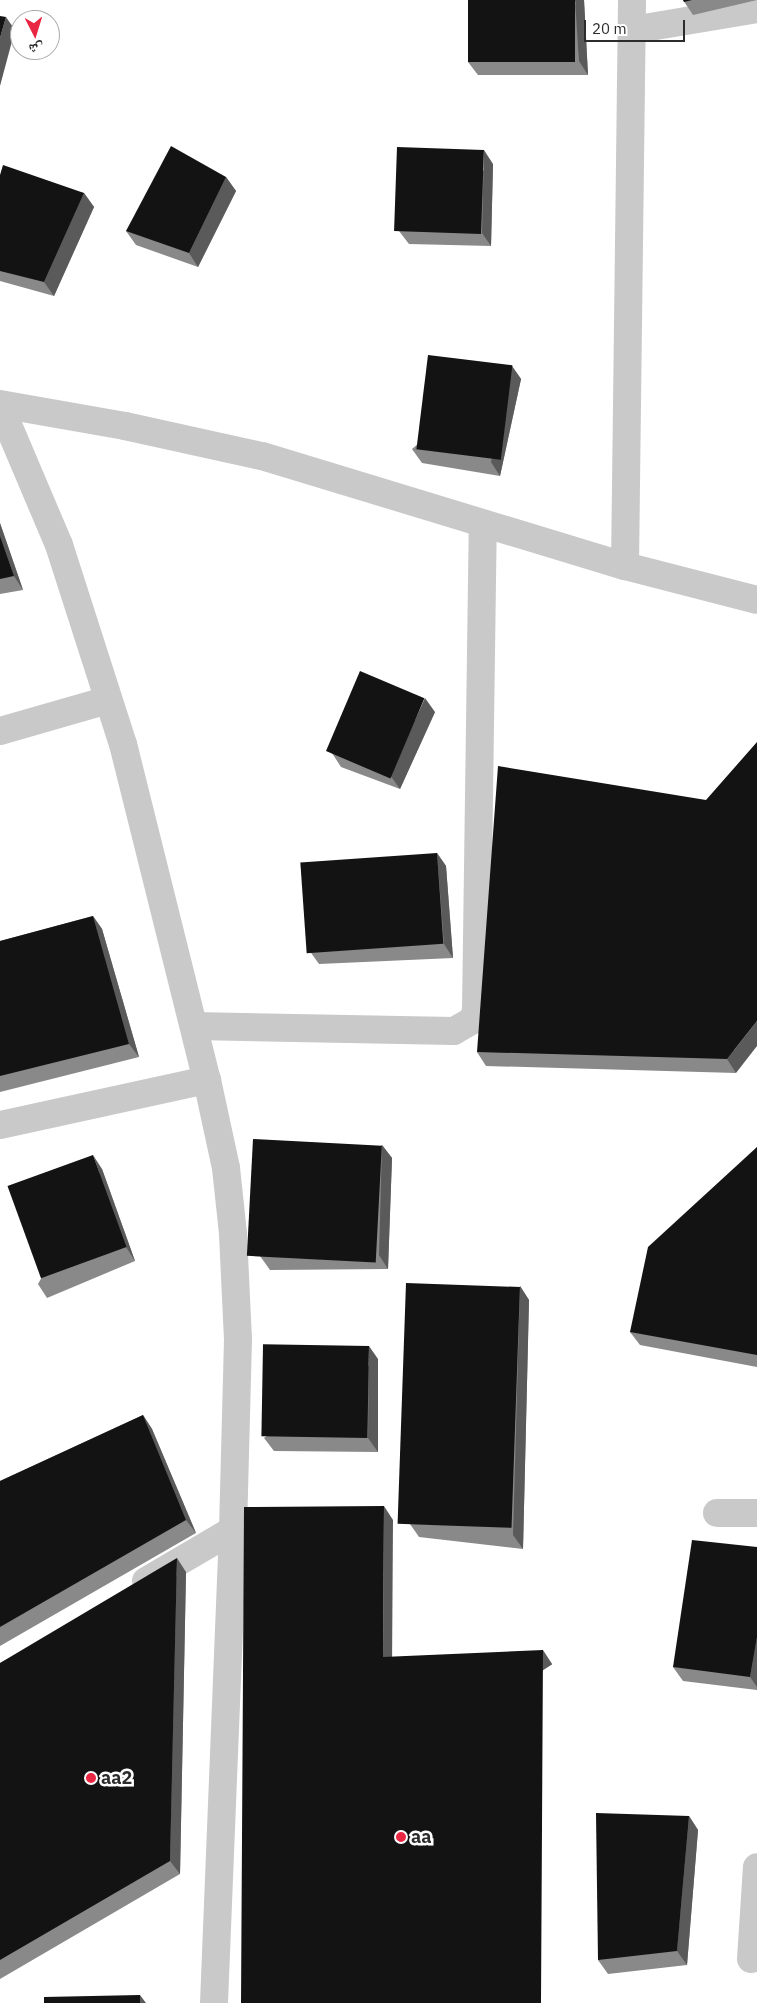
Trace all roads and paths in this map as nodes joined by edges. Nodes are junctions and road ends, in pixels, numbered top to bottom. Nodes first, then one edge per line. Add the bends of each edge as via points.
1 (632, 0) edge
2 (757, 9) edge
3 (632, 30) junction
4 (0, 405) edge
5 (483, 525) junction
6 (625, 566) junction
7 (757, 600) edge
8 (108, 700) junction
9 (0, 732) edge
10 (194, 1026) junction
11 (207, 1080) junction
12 (0, 1125) edge
13 (717, 1513) dead end
14 (757, 1513) edge
15 (233, 1530) junction
16 (125, 1594) edge
17 (757, 1866) edge
18 (751, 1959) dead end
19 (214, 2003) edge

1 - 3 street
2 - 3 street
3 - 6 street
4 - 5 street via 125,426 262,456
4 - 8 street via 59,545
5 - 6 street
5 - 10 street via 476,1011 473,1020 454,1031
6 - 7 street
8 - 9 street
8 - 10 street via 123,744
10 - 11 street
11 - 12 street
11 - 15 street via 226,1168 233,1234 238,1339
13 - 14 street
15 - 16 street
15 - 19 street
17 - 18 street

